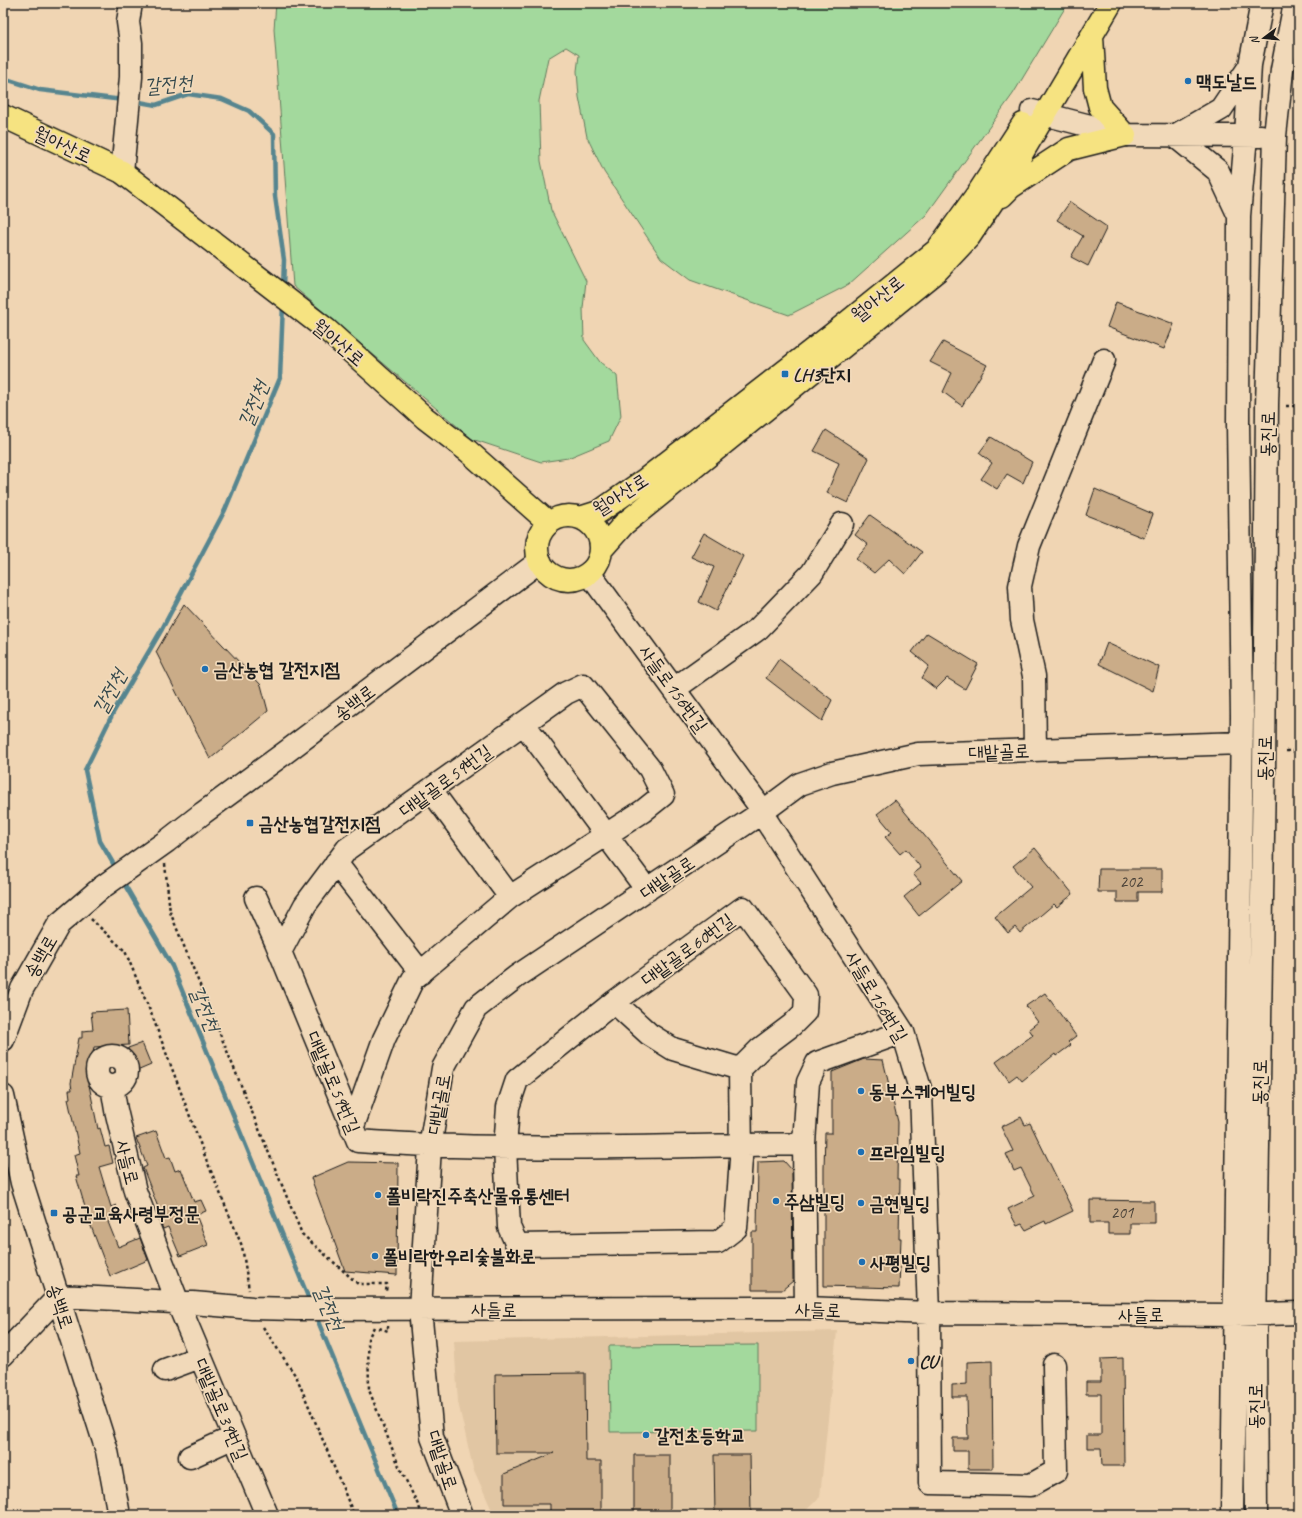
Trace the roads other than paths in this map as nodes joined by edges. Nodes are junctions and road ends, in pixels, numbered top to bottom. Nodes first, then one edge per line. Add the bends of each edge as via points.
1 (131, 3) edge
2 (1095, 3) edge
3 (1111, 3) edge
4 (1262, 3) edge
5 (1295, 3) edge
6 (1092, 36) junction
7 (1250, 65) junction
8 (1038, 113) junction
9 (3, 116) edge
10 (1125, 135) junction
11 (1175, 136) junction
12 (1246, 136) junction
13 (1275, 136) junction
14 (122, 172) junction
15 (987, 210) junction
16 (1239, 216) junction
17 (1104, 360) dead end
18 (580, 518) junction
19 (549, 523) junction
20 (842, 524) dead end
21 (601, 550) junction
22 (540, 561) junction
23 (589, 573) junction
24 (674, 689) junction
25 (524, 724) junction
26 (1232, 744) junction
27 (1035, 750) junction
28 (432, 790) junction
29 (762, 812) junction
30 (607, 834) junction
31 (336, 863) junction
32 (647, 890) junction
33 (510, 897) junction
34 (256, 898) dead end
35 (280, 952) junction
36 (421, 973) junction
37 (614, 1002) junction
38 (903, 1032) junction
39 (3, 1040) edge
40 (740, 1070) junction
41 (112, 1086) dead end
42 (3, 1096) edge
43 (352, 1129) junction
44 (804, 1144) junction
45 (741, 1145) junction
46 (430, 1147) junction
47 (505, 1148) junction
48 (59, 1296) junction
49 (178, 1303) junction
50 (806, 1308) junction
51 (420, 1309) junction
52 (929, 1313) junction
53 (1299, 1313) edge
54 (1246, 1314) junction
55 (3, 1355) edge
56 (200, 1357) junction
57 (1054, 1365) dead end
58 (165, 1370) dead end
59 (234, 1437) junction
60 (190, 1457) dead end
61 (119, 1515) edge
62 (267, 1515) edge
63 (462, 1515) edge
64 (1232, 1515) edge
65 (1256, 1515) edge

1 - 14 street via 128,22 131,43 130,93
2 - 8 main road, 월아산로
3 - 6 main road
4 - 7 street, 동진로
5 - 13 street, 동진로 via 1282,70
6 - 8 main road
6 - 10 main road via 1095,88 1100,107
7 - 11 street via 1221,109
7 - 12 street, 동진로
8 - 10 street
8 - 15 main road
8 - 18 main road, 월아산로 via 937,250 646,479 599,512
9 - 14 main road, 월아산로
10 - 11 street
10 - 15 main road via 1069,149 1011,187
11 - 12 street
11 - 16 street via 1218,171
12 - 13 street
12 - 16 street, 동진로
13 - 54 street, 동진로 via 1267,405 1264,781
14 - 19 main road, 월아산로 via 327,330 425,418 468,451
15 - 21 main road via 969,237 938,270 624,524
16 - 26 street, 동진로 via 1238,423 1242,716
17 - 27 street via 1029,546 1020,586 1022,620 1034,676
18 - 19 main road via 564,516
18 - 21 main road via 588,522 598,535
19 - 22 main road via 543,529 537,544
20 - 24 street via 812,573 758,629
21 - 23 main road via 599,559
22 - 23 main road via 550,574 558,578 574,580
22 - 39 street, 송백로 via 203,813 166,850 101,888 59,924 22,989
23 - 24 street, 사들로156번길
24 - 29 street, 사들로156번길
25 - 28 street, 대밭골로59번길
25 - 30 street
25 - 30 street, 대밭골로59번길 via 566,693 583,686 650,769 662,796
26 - 27 street, 대밭골로
26 - 54 street, 동진로 via 1241,768
27 - 29 street, 대밭골로 via 918,754 832,772 800,784
28 - 31 street, 대밭골로59번길 via 347,848
28 - 33 street
29 - 32 street, 대밭골로
29 - 38 street, 사들로156번길
30 - 32 street
30 - 33 street
31 - 35 street, 대밭골로59번길 via 305,906
31 - 36 street
32 - 46 street, 대밭골로 via 516,977 476,1008 443,1068
33 - 36 street
34 - 35 street
35 - 43 street, 대밭골로59번길
36 - 43 street via 414,979 384,1039
37 - 40 street via 649,1034 673,1049
37 - 40 street, 대밭골로60번길 via 743,908 806,996 804,1012
37 - 47 street, 대밭골로60번길 via 517,1080 508,1107
38 - 44 street via 817,1063 808,1082
38 - 52 street, 사들로156번길 via 921,1092
40 - 45 street, 대밭골로60번길
41 - 49 street, 사들로 via 135,1191
42 - 48 street, 송백로 via 22,1183
43 - 46 street, 대밭골로59번길 via 358,1141
44 - 45 street
44 - 50 street
45 - 47 street
45 - 47 street, 대밭골로60번길 via 736,1228 718,1242 517,1245 509,1227
46 - 47 street
46 - 51 street, 대밭골로
48 - 49 street
48 - 55 street
48 - 61 street, 송백로 via 107,1451
49 - 51 street, 사들로 via 254,1308
49 - 56 street, 대밭골로39번길
50 - 51 street, 사들로
50 - 52 street, 사들로
51 - 63 street, 대밭골로 via 432,1437
52 - 54 street, 사들로
52 - 57 street, 사들로156번길 via 930,1483 1031,1485 1056,1471
53 - 54 street, 사들로
54 - 64 street, 동진로
54 - 65 street, 동진로
56 - 58 street
56 - 59 street, 대밭골로39번길
59 - 60 street
59 - 62 street, 대밭골로39번길

